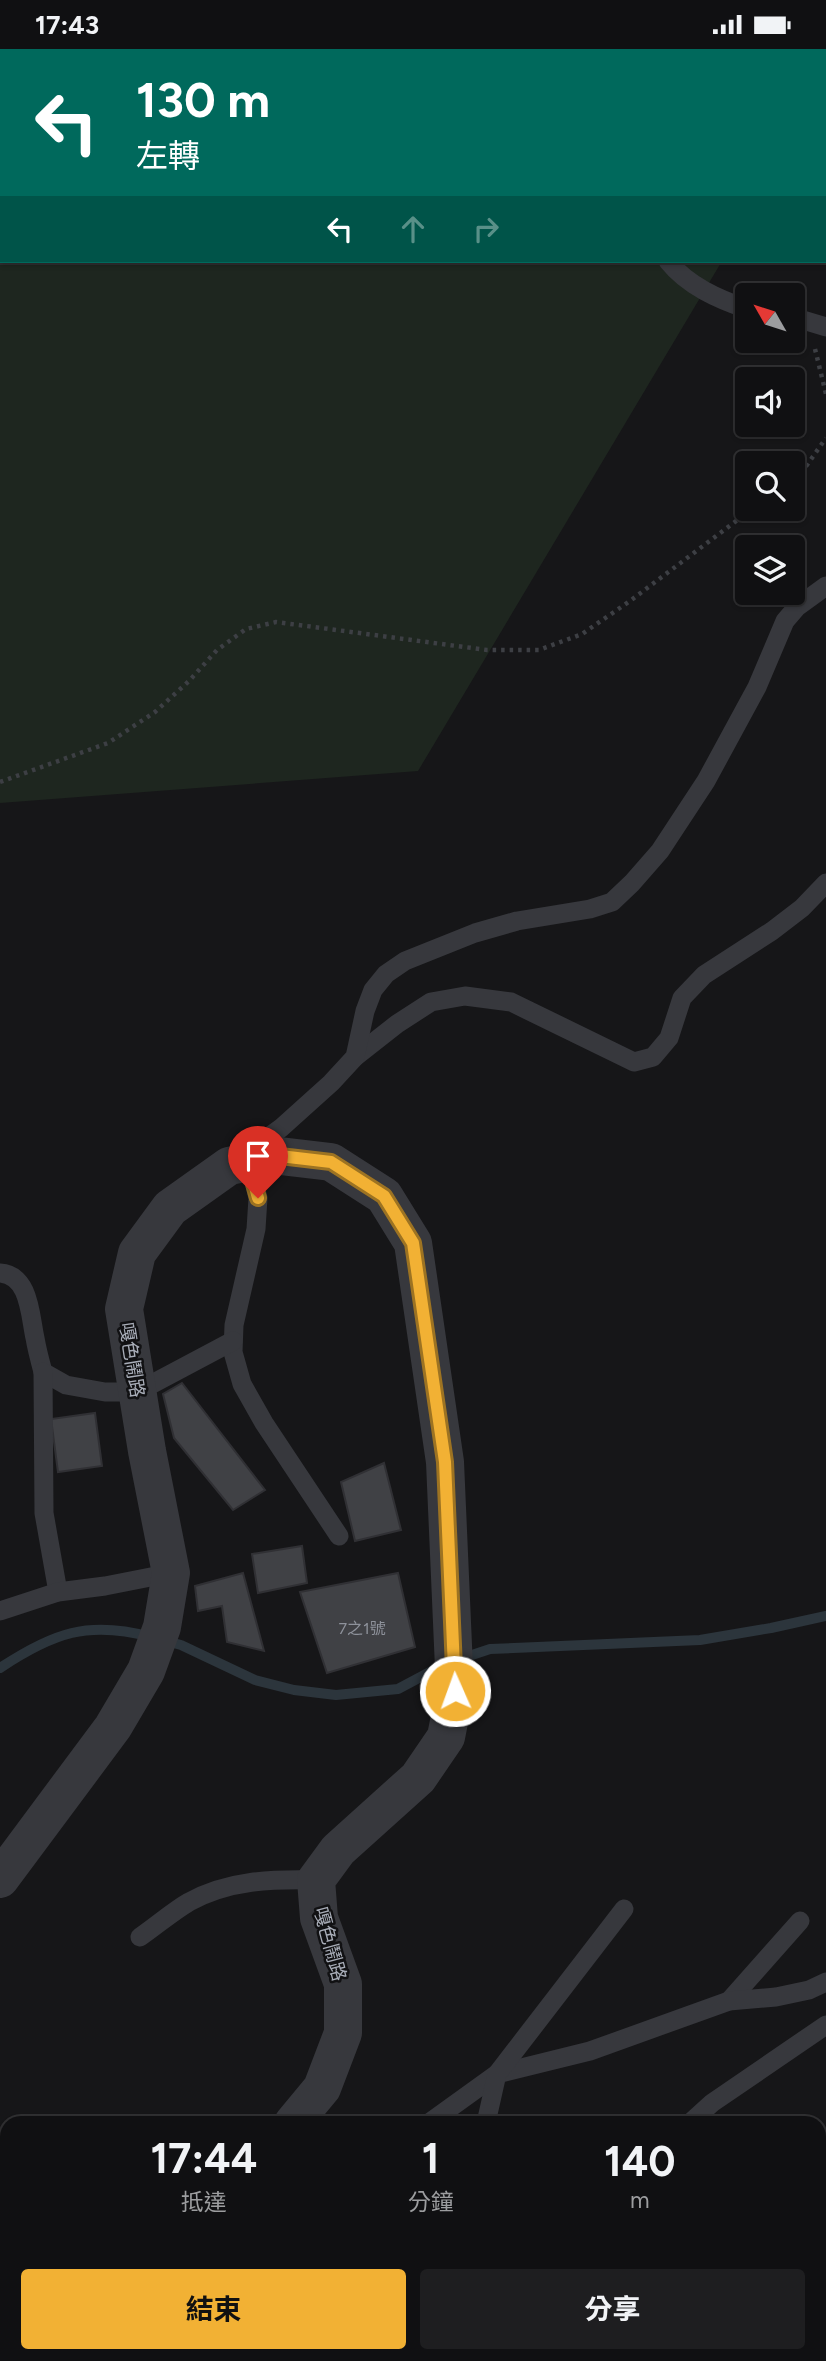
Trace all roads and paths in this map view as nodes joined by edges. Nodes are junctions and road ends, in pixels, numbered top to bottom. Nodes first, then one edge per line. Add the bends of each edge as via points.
1 (670, 263) edge
2 (735, 305) edge
3 (805, 321) edge
4 (823, 326) edge
5 (826, 394) edge
6 (826, 437) edge
7 (805, 467) edge
8 (736, 521) edge
9 (826, 586) edge
10 (0, 782) edge
11 (826, 883) edge
12 (355, 1058) junction
13 (239, 1164) junction
14 (0, 1273) edge
15 (233, 1341) junction
16 (43, 1372) junction
17 (136, 1392) junction
18 (339, 1536) dead end
19 (171, 1573) junction
20 (58, 1592) junction
21 (0, 1611) edge
22 (0, 1879) edge
23 (316, 1880) junction
24 (624, 1909) dead end
25 (800, 1921) dead end
26 (140, 1937) dead end
27 (826, 1982) edge
28 (729, 2001) junction
29 (826, 2025) edge
30 (497, 2074) junction
31 (299, 2116) edge
32 (439, 2116) edge
33 (488, 2116) edge
34 (698, 2116) edge

1 - 2 lane via 690,283
3 - 4 lane
4 - 5 path via 815,350
6 - 7 path
8 - 10 path via 582,633 539,650 487,650 276,622 246,629 217,650 155,712 108,743
9 - 12 lane via 785,621 757,687 711,772 660,851 632,883 612,902 475,933 405,961 373,990
11 - 12 lane via 772,932 704,975 682,998 669,1038 653,1057 634,1062 511,1002 465,996 431,1002
12 - 13 lane
13 - 15 lane via 258,1198
13 - 17 street, 嘎色鬧路 via 170,1208 137,1253 124,1309
13 - 23 street, 嘎色鬧路 via 280,1156 331,1162 384,1196 413,1243 445,1462 455,1691 446,1737 418,1778 338,1850
14 - 16 lane via 23,1287
15 - 17 lane
15 - 18 lane via 242,1384
16 - 17 lane via 66,1385
16 - 20 lane via 44,1513
17 - 19 street, 嘎色鬧路
19 - 20 lane
19 - 22 street, 嘎色鬧路 via 162,1627 146,1671 113,1727
20 - 21 lane
23 - 26 lane via 231,1885 190,1902
23 - 31 street, 嘎色鬧路 via 319,1918 343,1984 342,2033 322,2088
24 - 30 lane
25 - 28 lane
27 - 28 lane via 776,1997
28 - 30 lane via 590,2051
29 - 34 lane
30 - 32 lane
30 - 33 lane

